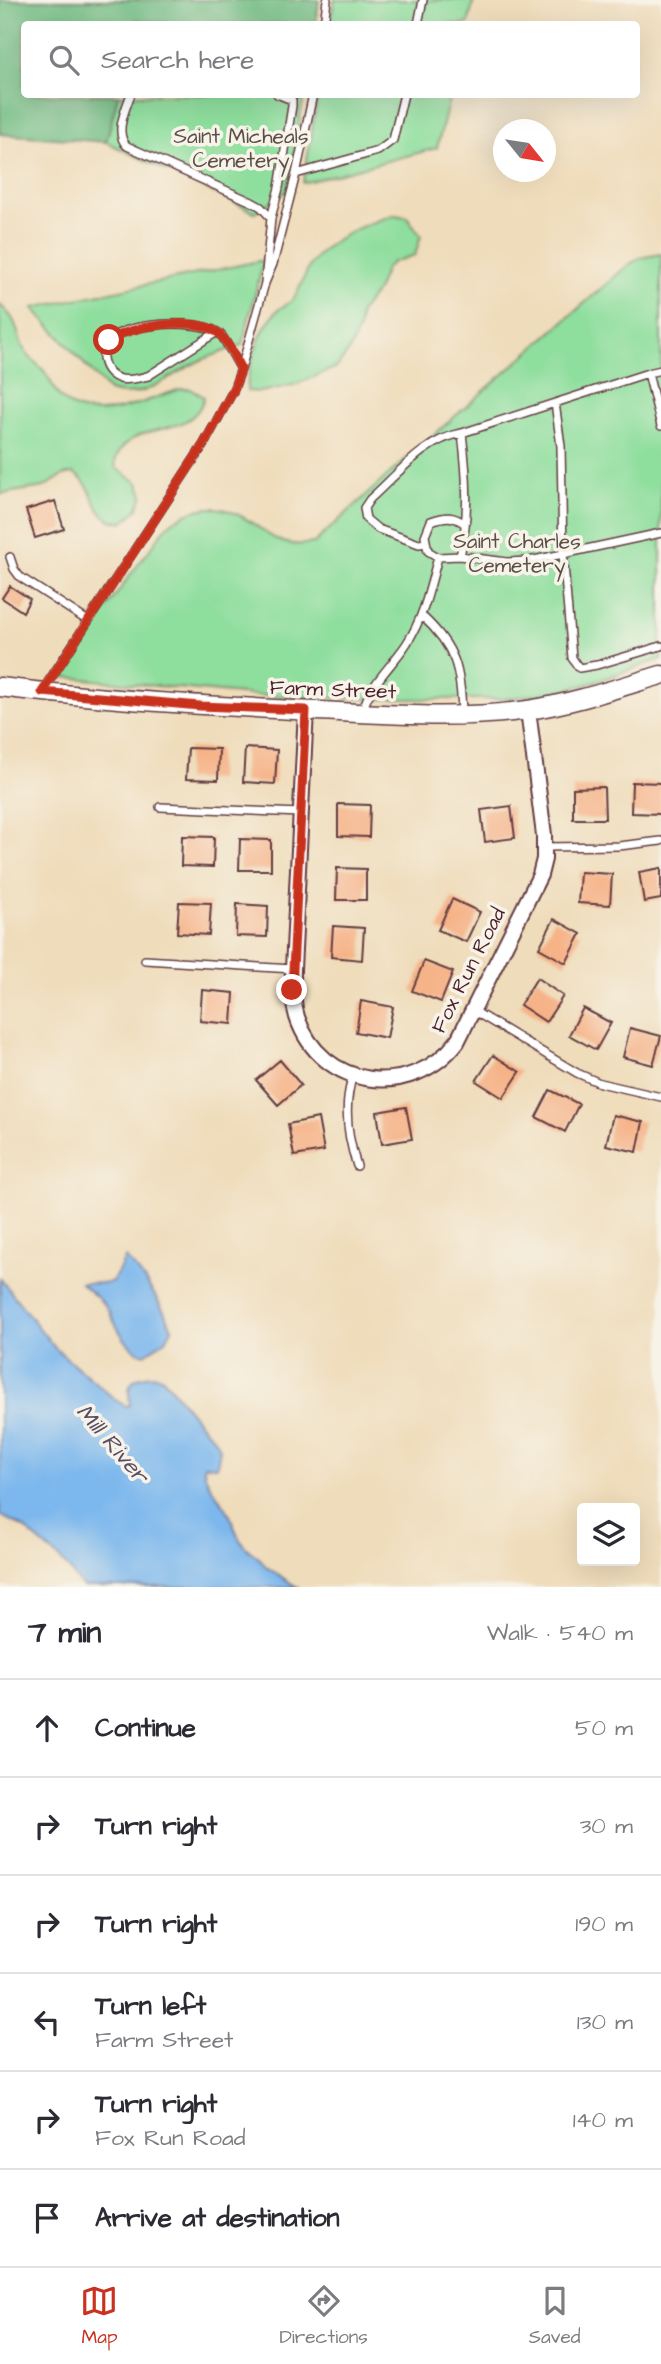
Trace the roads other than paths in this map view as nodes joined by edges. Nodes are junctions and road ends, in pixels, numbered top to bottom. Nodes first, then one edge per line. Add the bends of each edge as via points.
1 (327, 0) edge
2 (423, 0) edge
3 (324, 21) edge
4 (419, 21) edge
5 (130, 98) edge
6 (287, 98) edge
7 (312, 98) edge
8 (403, 98) edge
9 (296, 174) junction
10 (271, 218) junction
11 (265, 283) junction
12 (217, 332) junction
13 (241, 369) junction
14 (661, 370) edge
15 (648, 373) junction
16 (555, 403) junction
17 (661, 426) edge
18 (462, 433) junction
19 (465, 524) junction
20 (661, 533) edge
21 (426, 544) junction
22 (563, 554) junction
23 (460, 556) junction
24 (10, 557) dead end
25 (438, 557) junction
26 (422, 616) junction
27 (89, 621) junction
28 (661, 646) edge
29 (661, 675) edge
30 (0, 687) edge
31 (42, 692) junction
32 (306, 710) junction
33 (528, 710) junction
34 (363, 713) junction
35 (461, 715) junction
36 (160, 807) dead end
37 (301, 813) junction
38 (661, 841) edge
39 (544, 847) junction
40 (145, 960) dead end
41 (293, 969) junction
42 (474, 1011) junction
43 (352, 1074) junction
44 (661, 1097) edge
45 (357, 1166) dead end

1 - 3 lane
2 - 4 lane
5 - 10 lane via 120,134 127,146 252,202
6 - 10 lane via 292,106
7 - 9 lane
8 - 9 lane via 397,131 386,146
9 - 11 lane
10 - 11 lane
11 - 13 lane
12 - 12 lane via 184,324 136,329 109,340 104,366 120,379 148,376
12 - 13 lane
13 - 27 lane via 204,444
14 - 15 lane
15 - 16 lane
15 - 17 lane
16 - 18 lane
16 - 22 lane via 561,446
18 - 19 lane via 467,473
18 - 21 lane via 430,445 363,508 366,519 378,529
19 - 21 lane via 448,516 431,521
19 - 23 lane
20 - 22 lane
21 - 25 lane
22 - 23 lane via 507,562
22 - 28 lane via 576,666 589,667
23 - 25 lane
24 - 27 lane via 20,577
25 - 26 lane
26 - 34 lane via 369,695
26 - 35 lane via 445,638 450,650
27 - 31 lane
29 - 33 street, Farm Street
30 - 31 street, Farm Street
31 - 32 street, Farm Street
32 - 34 street, Farm Street
32 - 37 street, Fox Run Road
33 - 35 street, Farm Street
33 - 39 street, Fox Run Road
34 - 35 street, Farm Street
36 - 37 lane
37 - 41 street, Fox Run Road
38 - 39 lane
39 - 42 street, Fox Run Road via 540,875
40 - 41 lane
41 - 43 street, Fox Run Road via 293,999 305,1035 323,1057
42 - 43 street, Fox Run Road via 457,1042 429,1068 394,1079
42 - 44 lane via 577,1073
43 - 45 lane via 347,1120

